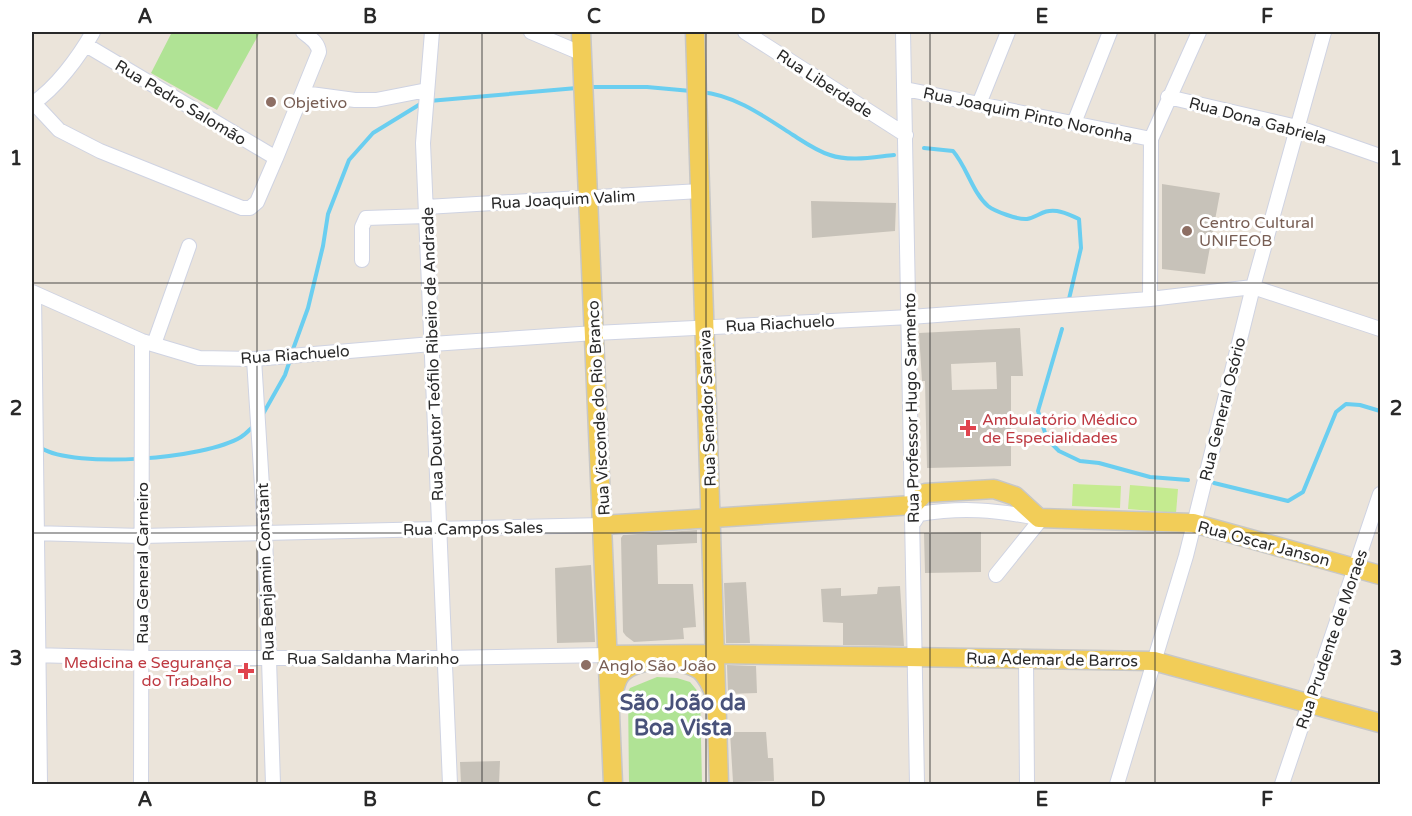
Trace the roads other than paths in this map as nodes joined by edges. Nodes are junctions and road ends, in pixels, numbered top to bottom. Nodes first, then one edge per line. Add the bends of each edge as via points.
1 (93, 32) edge
2 (303, 32) edge
3 (432, 32) edge
4 (531, 32) edge
5 (582, 32) edge
6 (695, 32) edge
7 (745, 32) edge
8 (903, 32) edge
9 (1008, 32) edge
10 (1110, 32) edge
11 (1199, 32) edge
12 (1324, 32) edge
13 (86, 45) junction
14 (582, 63) junction
15 (905, 88) junction
16 (303, 93) junction
17 (1168, 97) junction
18 (426, 98) junction
19 (35, 101) edge
20 (980, 104) junction
21 (1074, 123) junction
22 (1297, 127) junction
23 (906, 135) junction
24 (1150, 139) junction
25 (1380, 156) edge
26 (276, 158) junction
27 (700, 191) junction
28 (589, 197) junction
29 (426, 212) junction
30 (189, 246) dead end
31 (362, 260) dead end
32 (1253, 286) junction
33 (33, 293) edge
34 (1150, 299) junction
35 (910, 316) junction
36 (705, 326) junction
37 (1380, 329) edge
38 (595, 333) junction
39 (148, 343) junction
40 (432, 344) junction
41 (254, 359) junction
42 (1380, 494) edge
43 (914, 514) junction
44 (1040, 518) junction
45 (711, 520) junction
46 (1193, 523) junction
47 (603, 525) junction
48 (439, 529) junction
49 (35, 533) edge
50 (265, 534) junction
51 (142, 536) junction
52 (1356, 567) junction
53 (996, 575) dead end
54 (1380, 575) edge
55 (715, 654) junction
56 (35, 655) edge
57 (608, 655) junction
58 (916, 656) junction
59 (143, 658) junction
60 (268, 658) junction
61 (445, 658) junction
62 (1026, 658) junction
63 (1154, 661) junction
64 (716, 700) junction
65 (1310, 704) junction
66 (610, 706) junction
67 (1380, 723) edge
68 (40, 784) edge
69 (141, 784) edge
70 (273, 784) edge
71 (450, 784) edge
72 (614, 784) edge
73 (719, 784) edge
74 (917, 784) edge
75 (1027, 784) edge
76 (1117, 784) edge
77 (1282, 784) edge

1 - 13 street
2 - 16 street via 316,43 319,52
3 - 18 street, Rua Doutor Teófilo Ribeiro de Andrade
4 - 14 street
5 - 14 main road, Rua Visconde do Rio Branco
6 - 27 main road, Rua Senador Saraiva
7 - 23 street, Rua Liberdade
8 - 15 street, Rua Professor Hugo Sarmento
9 - 20 street
10 - 21 street
11 - 17 street
12 - 22 street, Rua General Osório
13 - 19 street
13 - 26 street, Rua Pedro Salomão
14 - 28 main road, Rua Visconde do Rio Branco
15 - 20 street, Rua Joaquim Pinto Noronha
15 - 23 street, Rua Professor Hugo Sarmento
16 - 18 street via 354,100
16 - 26 street
17 - 22 street, Rua Dona Gabriela
17 - 24 street
18 - 29 street, Rua Doutor Teófilo Ribeiro de Andrade
19 - 26 street via 59,129 100,151 242,208 257,202
20 - 21 street, Rua Joaquim Pinto Noronha
21 - 24 street, Rua Joaquim Pinto Noronha
22 - 25 street, Rua Dona Gabriela
22 - 32 street, Rua General Osório
23 - 35 street, Rua Professor Hugo Sarmento
24 - 34 street
27 - 28 street, Rua Joaquim Valim
27 - 36 main road, Rua Senador Saraiva
28 - 29 street, Rua Joaquim Valim
28 - 38 main road, Rua Visconde do Rio Branco
29 - 31 street, Rua Joaquim Valim via 366,218 362,227
29 - 40 street, Rua Doutor Teófilo Ribeiro de Andrade
30 - 39 street, Rua General Carneiro
32 - 34 street, Rua Riachuelo
32 - 37 street
32 - 46 street, Rua General Osório
33 - 39 street, Rua Riachuelo
33 - 49 street
34 - 35 street, Rua Riachuelo
35 - 36 street, Rua Riachuelo
35 - 43 street, Rua Professor Hugo Sarmento
36 - 38 street, Rua Riachuelo
36 - 45 main road, Rua Senador Saraiva
38 - 40 street, Rua Riachuelo
38 - 47 main road, Rua Visconde do Rio Branco
39 - 41 street, Rua Riachuelo via 199,358
39 - 51 street, Rua General Carneiro
40 - 41 street, Rua Riachuelo
40 - 48 street, Rua Doutor Teófilo Ribeiro de Andrade
41 - 50 street, Rua Benjamin Constant
42 - 52 street, Rua Prudente de Moraes
43 - 44 main road via 925,493 994,489 1014,496
43 - 45 main road, Rua Campos Sales
43 - 58 street, Rua Professor Hugo Sarmento
44 - 46 main road, Rua Oscar Janson
44 - 53 street
45 - 47 main road, Rua Campos Sales
45 - 55 main road, Rua Senador Saraiva
46 - 52 main road, Rua Oscar Janson
46 - 63 street, Rua General Osório
47 - 48 street, Rua Campos Sales
47 - 57 main road, Rua Visconde do Rio Branco
48 - 50 street, Rua Campos Sales
48 - 61 street, Rua Doutor Teófilo Ribeiro de Andrade
49 - 51 street, Rua Campos Sales
49 - 56 street
50 - 51 street, Rua Campos Sales
50 - 60 street, Rua Benjamin Constant
51 - 59 street, Rua General Carneiro
52 - 54 main road, Rua Oscar Janson
52 - 65 street, Rua Prudente de Moraes
55 - 57 main road, Rua Saldanha Marinho
55 - 58 main road, Rua Ademar de Barros
55 - 64 main road, Rua Senador Saraiva
56 - 59 street, Rua Saldanha Marinho
56 - 68 street
57 - 61 street, Rua Saldanha Marinho
57 - 66 main road, Rua Visconde do Rio Branco
58 - 62 main road, Rua Ademar de Barros
58 - 74 street, Rua Professor Hugo Sarmento
59 - 60 street, Rua Saldanha Marinho
59 - 69 street, Rua General Carneiro
60 - 61 street, Rua Saldanha Marinho
60 - 70 street, Rua Benjamin Constant
61 - 71 street, Rua Doutor Teófilo Ribeiro de Andrade
62 - 63 main road, Rua Ademar de Barros
62 - 75 street
63 - 65 main road, Rua Ademar de Barros
63 - 76 street, Rua General Osório
64 - 66 main road via 701,671 668,660 641,663 622,672
64 - 73 main road, Rua Senador Saraiva
65 - 67 main road, Rua Ademar de Barros
65 - 77 street, Rua Prudente de Moraes
66 - 72 main road, Rua Visconde do Rio Branco

